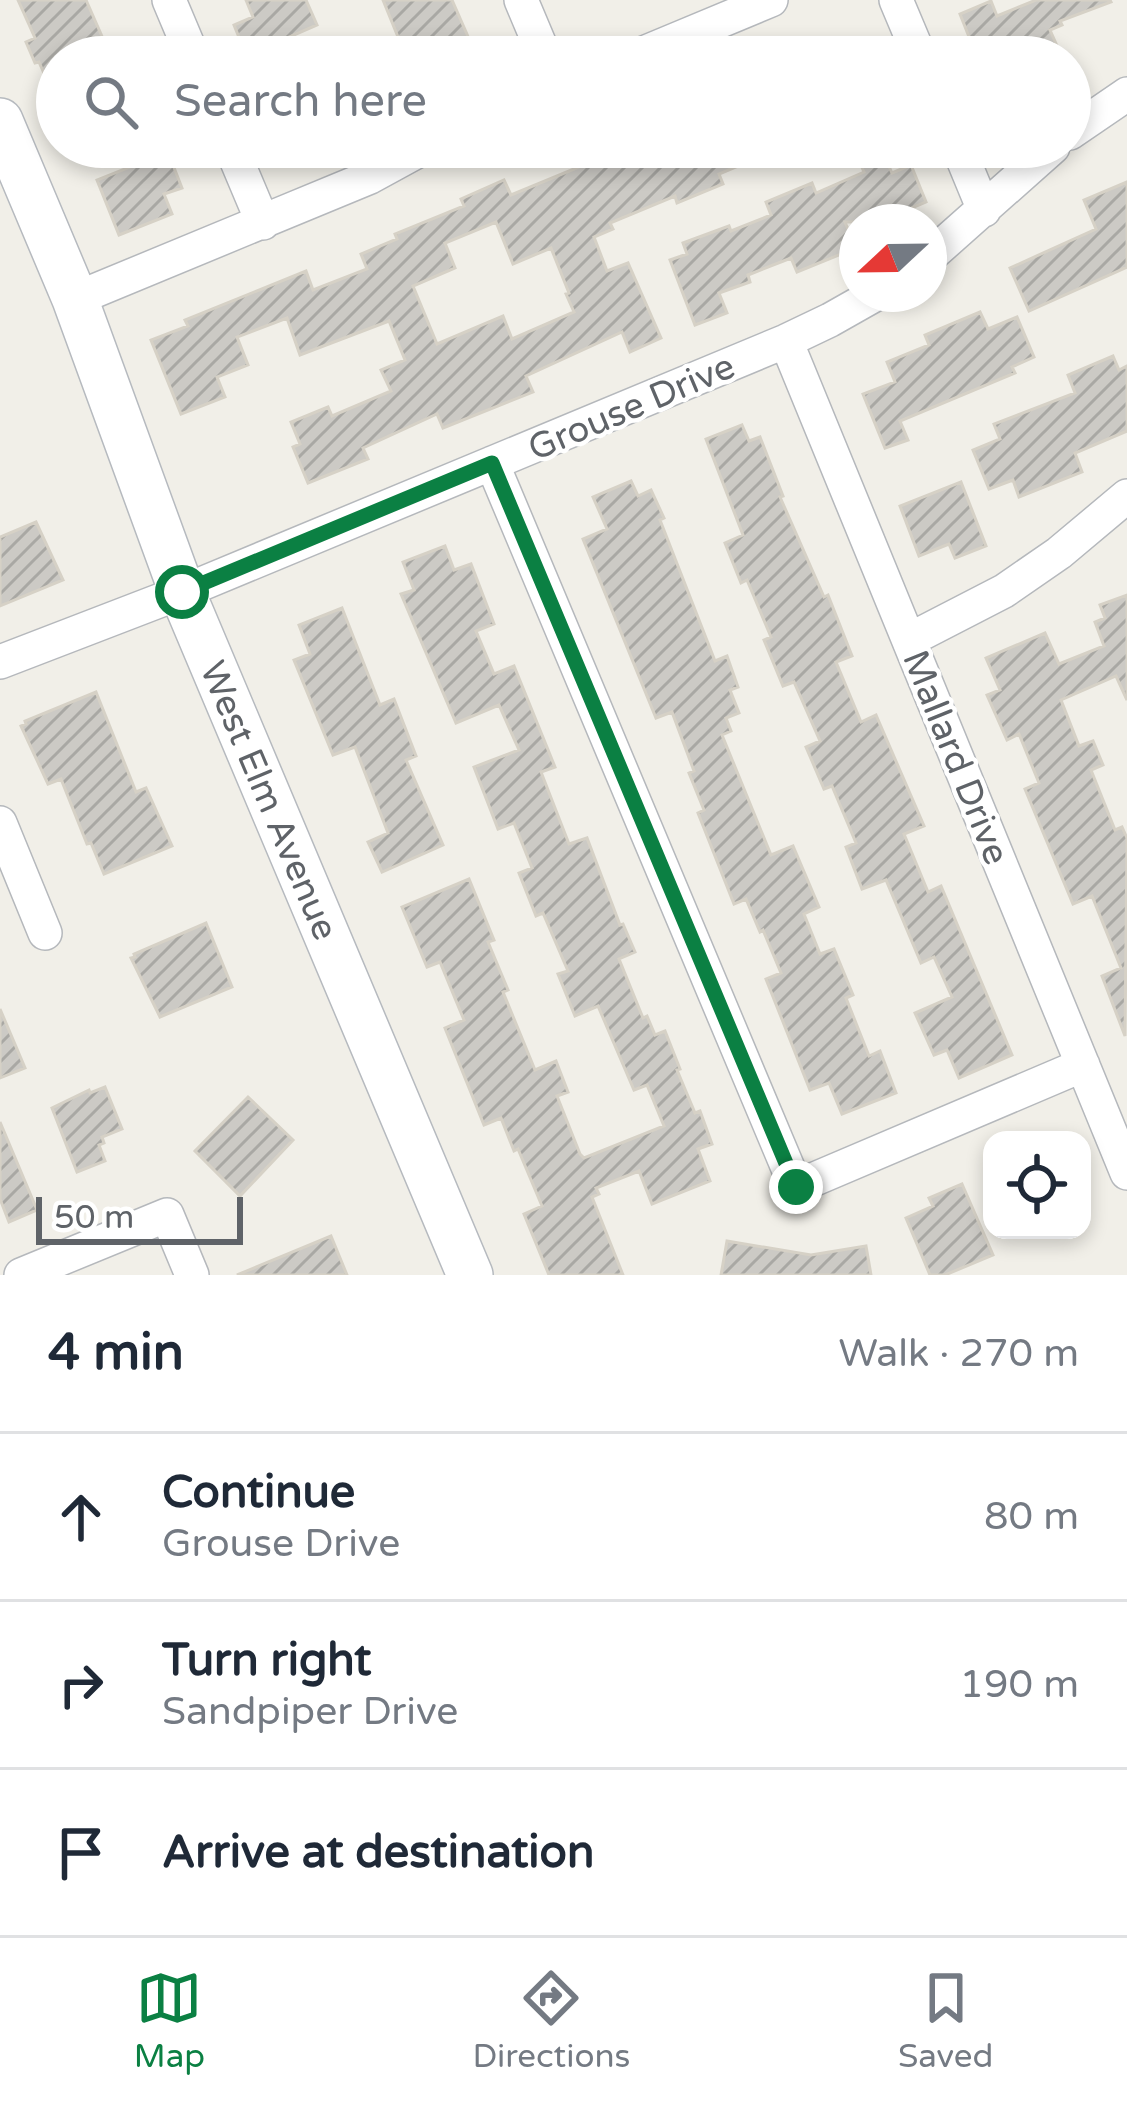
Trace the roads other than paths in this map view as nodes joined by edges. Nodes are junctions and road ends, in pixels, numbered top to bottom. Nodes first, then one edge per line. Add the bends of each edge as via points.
1 (169, 0) edge
2 (521, 0) edge
3 (771, 0) edge
4 (896, 0) edge
5 (184, 36) edge
6 (536, 36) edge
7 (684, 36) edge
8 (911, 36) edge
9 (1127, 94) edge
10 (1091, 119) edge
11 (0, 121) edge
12 (240, 168) edge
13 (386, 168) edge
14 (967, 168) edge
15 (1031, 168) edge
16 (984, 210) junction
17 (262, 223) junction
18 (947, 242) edge
19 (75, 299) junction
20 (844, 312) edge
21 (786, 341) junction
22 (492, 463) junction
23 (1127, 496) edge
24 (182, 592) junction
25 (909, 640) junction
26 (0, 662) edge
27 (0, 823) edge
28 (45, 933) dead end
29 (1083, 1065) junction
30 (1127, 1173) edge
31 (21, 1275) edge
32 (192, 1275) edge
33 (470, 1275) edge

1 - 5 street
2 - 6 street
3 - 7 street
4 - 8 street
9 - 10 street
11 - 19 street, West Elm Avenue
12 - 17 street
13 - 17 street
14 - 16 street
15 - 16 street
16 - 18 street
17 - 19 street
19 - 24 street, West Elm Avenue
20 - 21 street, Grouse Drive
21 - 22 street, Grouse Drive
21 - 25 street, Mallard Drive
22 - 24 street, Grouse Drive
22 - 29 street via 796,1187
23 - 25 street via 1004,591
24 - 26 street, Grouse Drive
24 - 33 street, West Elm Avenue
25 - 29 street, Mallard Drive
27 - 28 street
29 - 30 street, Mallard Drive
31 - 32 street via 167,1215

